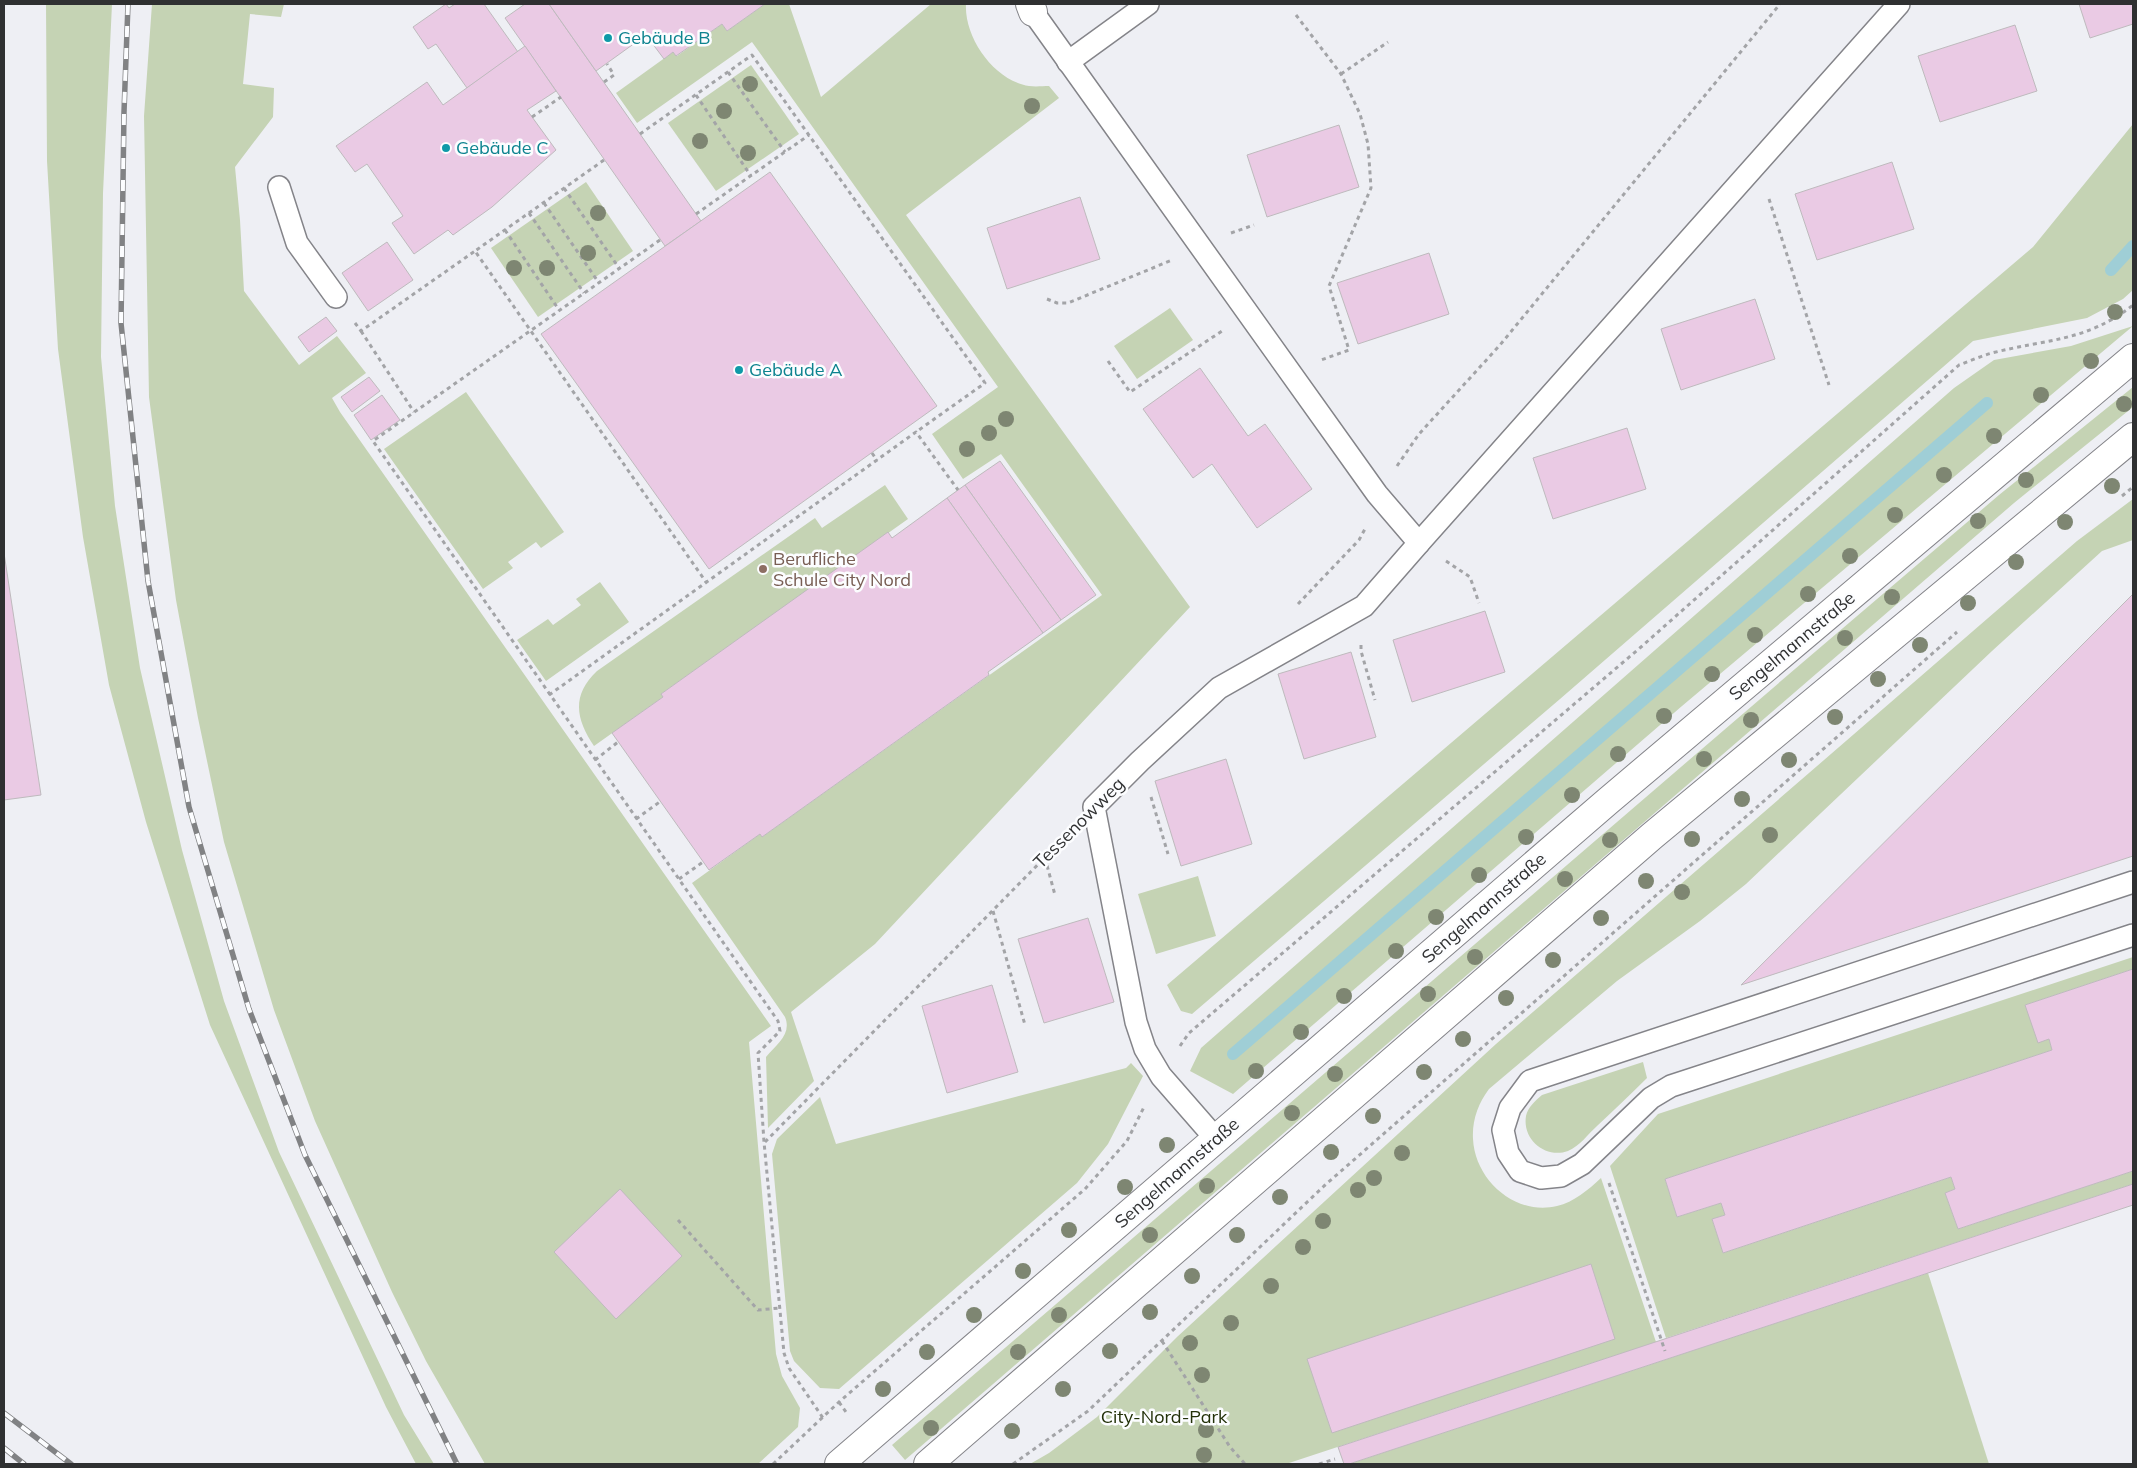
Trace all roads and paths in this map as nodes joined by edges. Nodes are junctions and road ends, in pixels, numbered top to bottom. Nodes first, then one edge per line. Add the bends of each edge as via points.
1 (1148, 4) edge
2 (1780, 4) edge
3 (1899, 4) edge
4 (1032, 8) edge
5 (1296, 14) dead end
6 (1388, 42) dead end
7 (1068, 62) junction
8 (607, 64) dead end
9 (728, 72) junction
10 (1341, 74) junction
11 (604, 82) dead end
12 (696, 95) junction
13 (561, 97) dead end
14 (532, 117) dead end
15 (640, 134) dead end
16 (809, 135) junction
17 (785, 152) junction
18 (604, 160) dead end
19 (1758, 163) junction
20 (751, 176) junction
21 (279, 187) dead end
22 (564, 188) junction
23 (544, 203) junction
24 (529, 213) junction
25 (696, 214) dead end
26 (505, 230) junction
27 (660, 240) dead end
28 (1197, 244) junction
29 (475, 251) junction
30 (619, 268) junction
31 (599, 283) junction
32 (584, 293) junction
33 (336, 297) joint
34 (1047, 299) dead end
35 (2133, 305) edge
36 (559, 310) junction
37 (1247, 314) junction
38 (531, 330) junction
39 (361, 331) junction
40 (2133, 358) edge
41 (1108, 361) dead end
42 (1289, 372) junction
43 (1829, 385) dead end
44 (414, 412) junction
45 (916, 432) junction
46 (2133, 437) edge
47 (872, 453) dead end
48 (877, 460) junction
49 (2133, 487) edge
50 (958, 490) dead end
51 (1377, 494) junction
52 (2117, 499) dead end
53 (1419, 543) junction
54 (706, 582) junction
55 (1479, 603) dead end
56 (1364, 606) junction
57 (1292, 610) dead end
58 (1958, 632) dead end
59 (549, 695) junction
60 (1376, 700) dead end
61 (618, 742) dead end
62 (595, 760) junction
63 (1140, 761) junction
64 (661, 801) dead end
65 (1094, 807) junction
66 (636, 819) junction
67 (1168, 854) dead end
68 (1044, 858) junction
69 (704, 862) dead end
70 (679, 879) junction
71 (2133, 882) edge
72 (1055, 896) dead end
73 (993, 910) junction
74 (2133, 935) edge
75 (1025, 1025) dead end
76 (1161, 1076) junction
77 (1216, 1139) junction
78 (764, 1142) junction
79 (1598, 1149) junction
80 (678, 1220) dead end
81 (779, 1308) junction
82 (1162, 1340) junction
83 (1665, 1351) dead end
84 (823, 1418) junction
85 (1335, 1459) dead end
86 (773, 1464) edge
87 (839, 1464) edge
88 (928, 1464) edge
89 (1013, 1464) edge
90 (1245, 1464) edge
91 (1319, 1464) edge

1 - 7 lane
2 - 51 path via 1500,345 1419,434
3 - 19 lane, Tessenowweg
4 - 7 lane
5 - 10 path
6 - 10 path
7 - 28 lane
8 - 11 path via 614,75
9 - 12 path
9 - 16 path via 752,55
9 - 17 path
10 - 42 path via 1360,114 1368,144 1371,188 1329,286 1349,350
12 - 15 path
12 - 20 path
13 - 14 path
16 - 17 path
16 - 45 path via 985,384
17 - 20 path
18 - 22 path
19 - 43 path
19 - 53 lane, Tessenowweg
20 - 25 path
21 - 33 lane via 297,244
22 - 23 path
22 - 30 path
23 - 24 path
23 - 31 path
24 - 26 path
24 - 32 path
26 - 29 path
26 - 36 path
27 - 30 path
28 - 34 path via 1171,261 1068,303
28 - 37 lane
29 - 38 path
29 - 39 path
30 - 31 path
31 - 32 path
32 - 36 path
33 - 39 path
35 - 76 path via 2090,332 1991,353 1959,364 1641,647 1189,1033
36 - 38 path
37 - 41 path via 1130,392
37 - 42 lane
38 - 44 path
38 - 54 path
39 - 44 path
40 - 77 main road, Sengelmannstraße via 1615,795
42 - 51 lane
44 - 59 path via 374,441
45 - 48 path
45 - 50 path
46 - 88 main road via 1644,843
47 - 48 path
48 - 54 path
49 - 52 path
51 - 53 lane
51 - 57 path via 1359,540
53 - 55 path via 1470,577
53 - 56 lane, Tessenowweg
54 - 59 path
56 - 60 path via 1361,651
56 - 63 lane, Tessenowweg via 1219,688
58 - 82 path via 1324,1186
59 - 62 path
61 - 62 path
62 - 66 path
63 - 65 lane, Tessenowweg
63 - 67 path
64 - 66 path
65 - 68 path, Tessenowweg
65 - 76 lane via 1136,1022 1145,1049
66 - 70 path
68 - 72 path
68 - 73 path, Tessenowweg
69 - 70 path
70 - 78 path via 778,1021 780,1031 758,1054
71 - 79 lane via 1530,1081 1510,1108 1503,1130 1508,1153 1520,1171 1542,1178 1561,1176 1582,1164
73 - 75 path
73 - 78 path, Tessenowweg
74 - 79 lane via 1671,1086 1651,1098
76 - 77 lane
76 - 84 path via 1127,1141 1085,1189
77 - 87 main road, Sengelmannstraße
78 - 81 path
79 - 83 path
80 - 81 path via 758,1310
81 - 84 path via 789,1368
82 - 89 path via 1088,1411
82 - 90 path via 1230,1447
84 - 86 path
85 - 91 path

